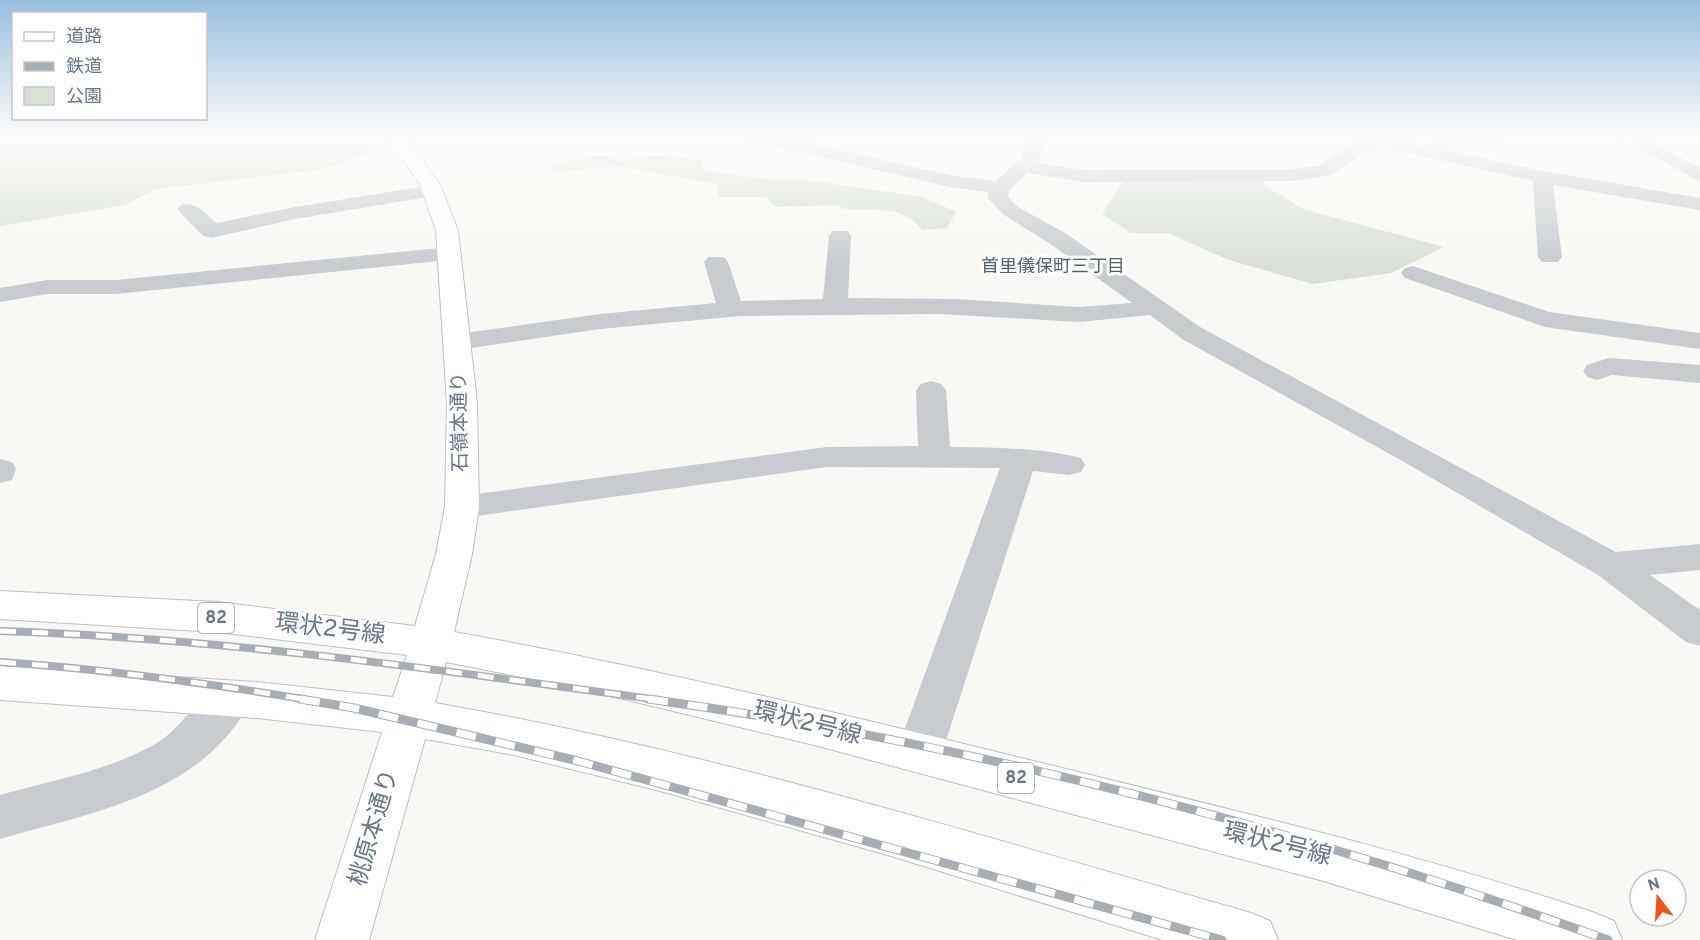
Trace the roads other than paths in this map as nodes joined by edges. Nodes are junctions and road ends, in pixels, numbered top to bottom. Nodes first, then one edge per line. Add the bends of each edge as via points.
1 (425, 179) edge
2 (941, 179) edge
3 (1011, 179) edge
4 (1542, 179) edge
5 (1553, 179) edge
6 (999, 188) junction
7 (433, 191) junction
8 (1700, 204) edge
9 (188, 209) dead end
10 (840, 236) dead end
11 (450, 254) junction
12 (1550, 257) dead end
13 (716, 262) dead end
14 (1413, 273) dead end
15 (0, 295) edge
16 (835, 306) junction
17 (1154, 307) junction
18 (731, 309) junction
19 (1700, 340) edge
20 (458, 342) junction
21 (1597, 371) dead end
22 (1700, 374) edge
23 (931, 390) dead end
24 (934, 456) junction
25 (1018, 459) junction
26 (1069, 465) dead end
27 (462, 507) junction
28 (1700, 557) edge
29 (1611, 566) junction
30 (0, 606) edge
31 (1700, 631) edge
32 (431, 644) junction
33 (0, 683) edge
34 (230, 699) junction
35 (407, 717) junction
36 (919, 753) junction
37 (0, 817) edge
38 (342, 940) edge
39 (1251, 940) edge
40 (1594, 940) edge

1 - 7 main road, 石嶺本通り
2 - 6 street
3 - 6 street
4 - 12 street
5 - 8 street
6 - 17 street via 998,198 1004,206 1057,238
7 - 9 street via 211,231
7 - 11 main road, 石嶺本通り via 447,231
10 - 16 street
11 - 15 street via 116,286 39,279
11 - 20 main road, 石嶺本通り
13 - 18 street
14 - 19 street via 1545,319
16 - 17 street via 957,307 1084,316
16 - 18 street
17 - 29 street via 1191,333
18 - 20 street via 639,315
20 - 27 main road, 石嶺本通り
21 - 22 street via 1609,366
23 - 24 street
24 - 25 street
24 - 27 street via 827,457
25 - 26 street
25 - 36 street via 1015,478
27 - 32 main road, 石嶺本通り
28 - 29 street
29 - 31 street
30 - 32 main road, 環状2号線 / 82 via 247,620
32 - 35 main road, 石嶺本通り
32 - 36 main road, 環状2号線 / 82 via 716,702
33 - 34 main road
34 - 35 main road
34 - 37 street via 200,736 175,756 127,779
35 - 38 main road, 桃原本通り
35 - 39 main road via 514,736 664,772 891,833
36 - 40 main road, 環状2号線 / 82 via 1345,862

